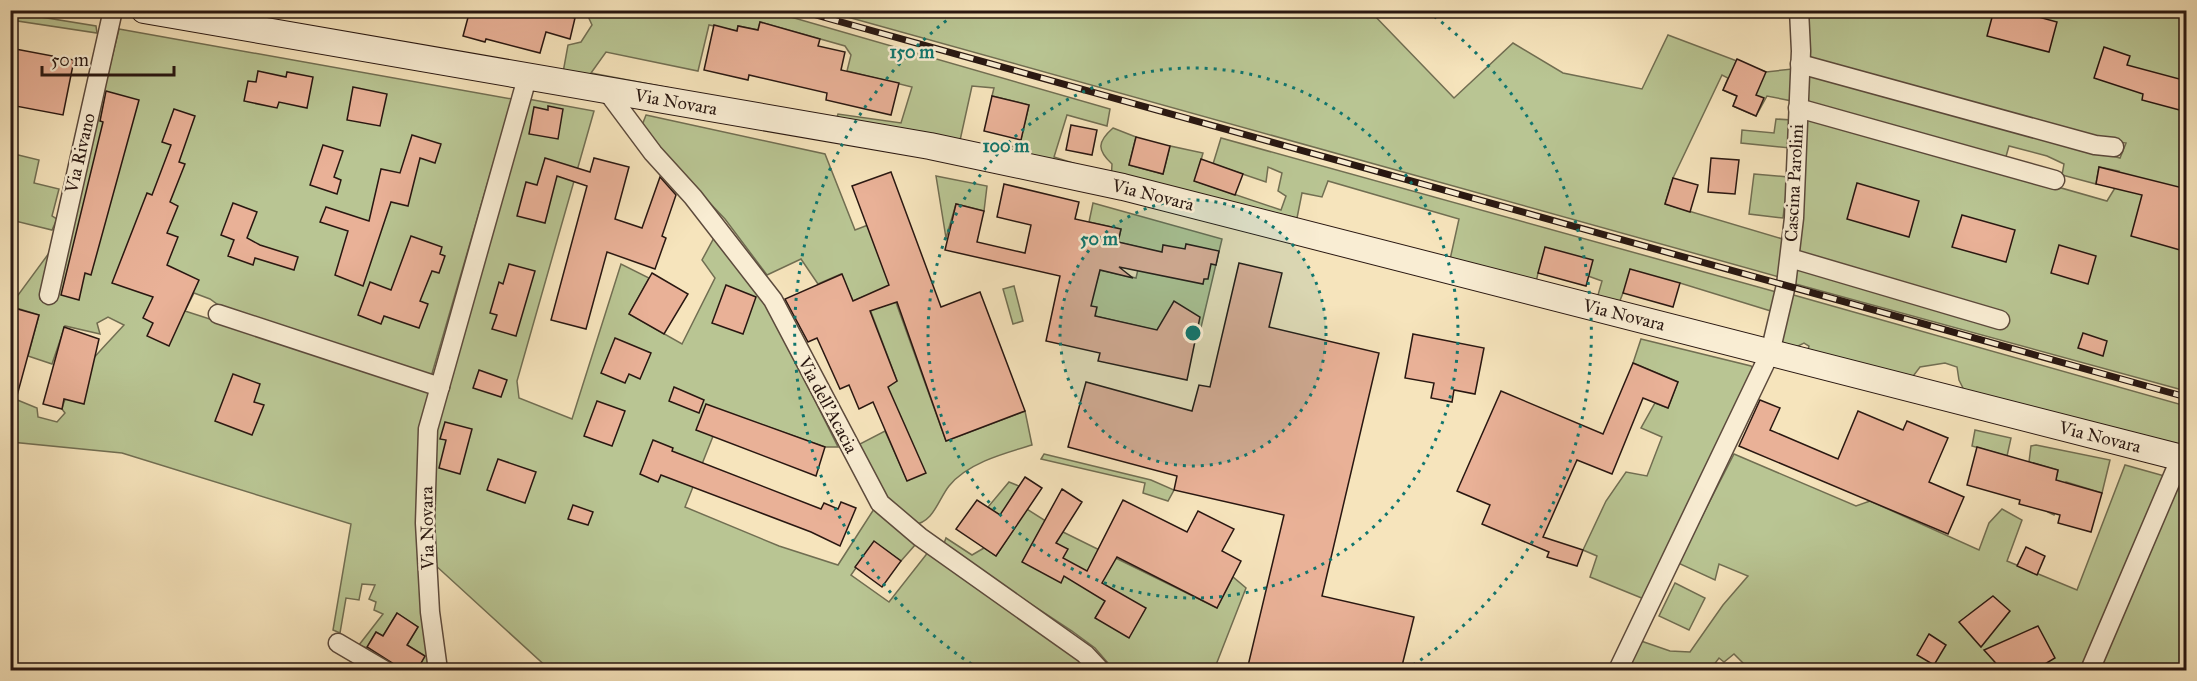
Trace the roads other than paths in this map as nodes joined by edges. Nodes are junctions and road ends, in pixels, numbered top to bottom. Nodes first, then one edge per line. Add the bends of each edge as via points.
1 (113, 10) edge
2 (144, 10) edge
3 (1799, 10) edge
4 (1800, 64) junction
5 (527, 78) junction
6 (606, 90) junction
7 (1798, 108) junction
8 (2114, 147) dead end
9 (2055, 180) dead end
10 (1790, 258) junction
11 (48, 295) dead end
12 (218, 314) dead end
13 (2000, 320) dead end
14 (1770, 353) junction
15 (440, 387) junction
16 (2184, 458) edge
17 (338, 644) dead end
18 (384, 670) edge
19 (438, 670) edge
20 (1100, 670) edge
21 (1618, 670) edge
22 (2090, 670) edge

1 - 11 street, Via Rivano
2 - 5 main road, Via Novara
3 - 4 street, Cascina Parolini
4 - 7 street, Cascina Parolini
4 - 8 street via 2095,146
5 - 6 main road, Via Novara
5 - 15 street, Via Novara
6 - 14 main road, Via Novara via 930,146 1123,187
6 - 20 street, Via dell'Acacia via 773,300 880,503 920,537 1085,654
7 - 9 street
7 - 10 street, Cascina Parolini
10 - 13 street
10 - 14 street, Cascina Parolini
12 - 15 street
14 - 16 main road, Via Novara
14 - 21 street
15 - 19 street, Via Novara via 428,429 425,523
16 - 22 street
17 - 18 street

